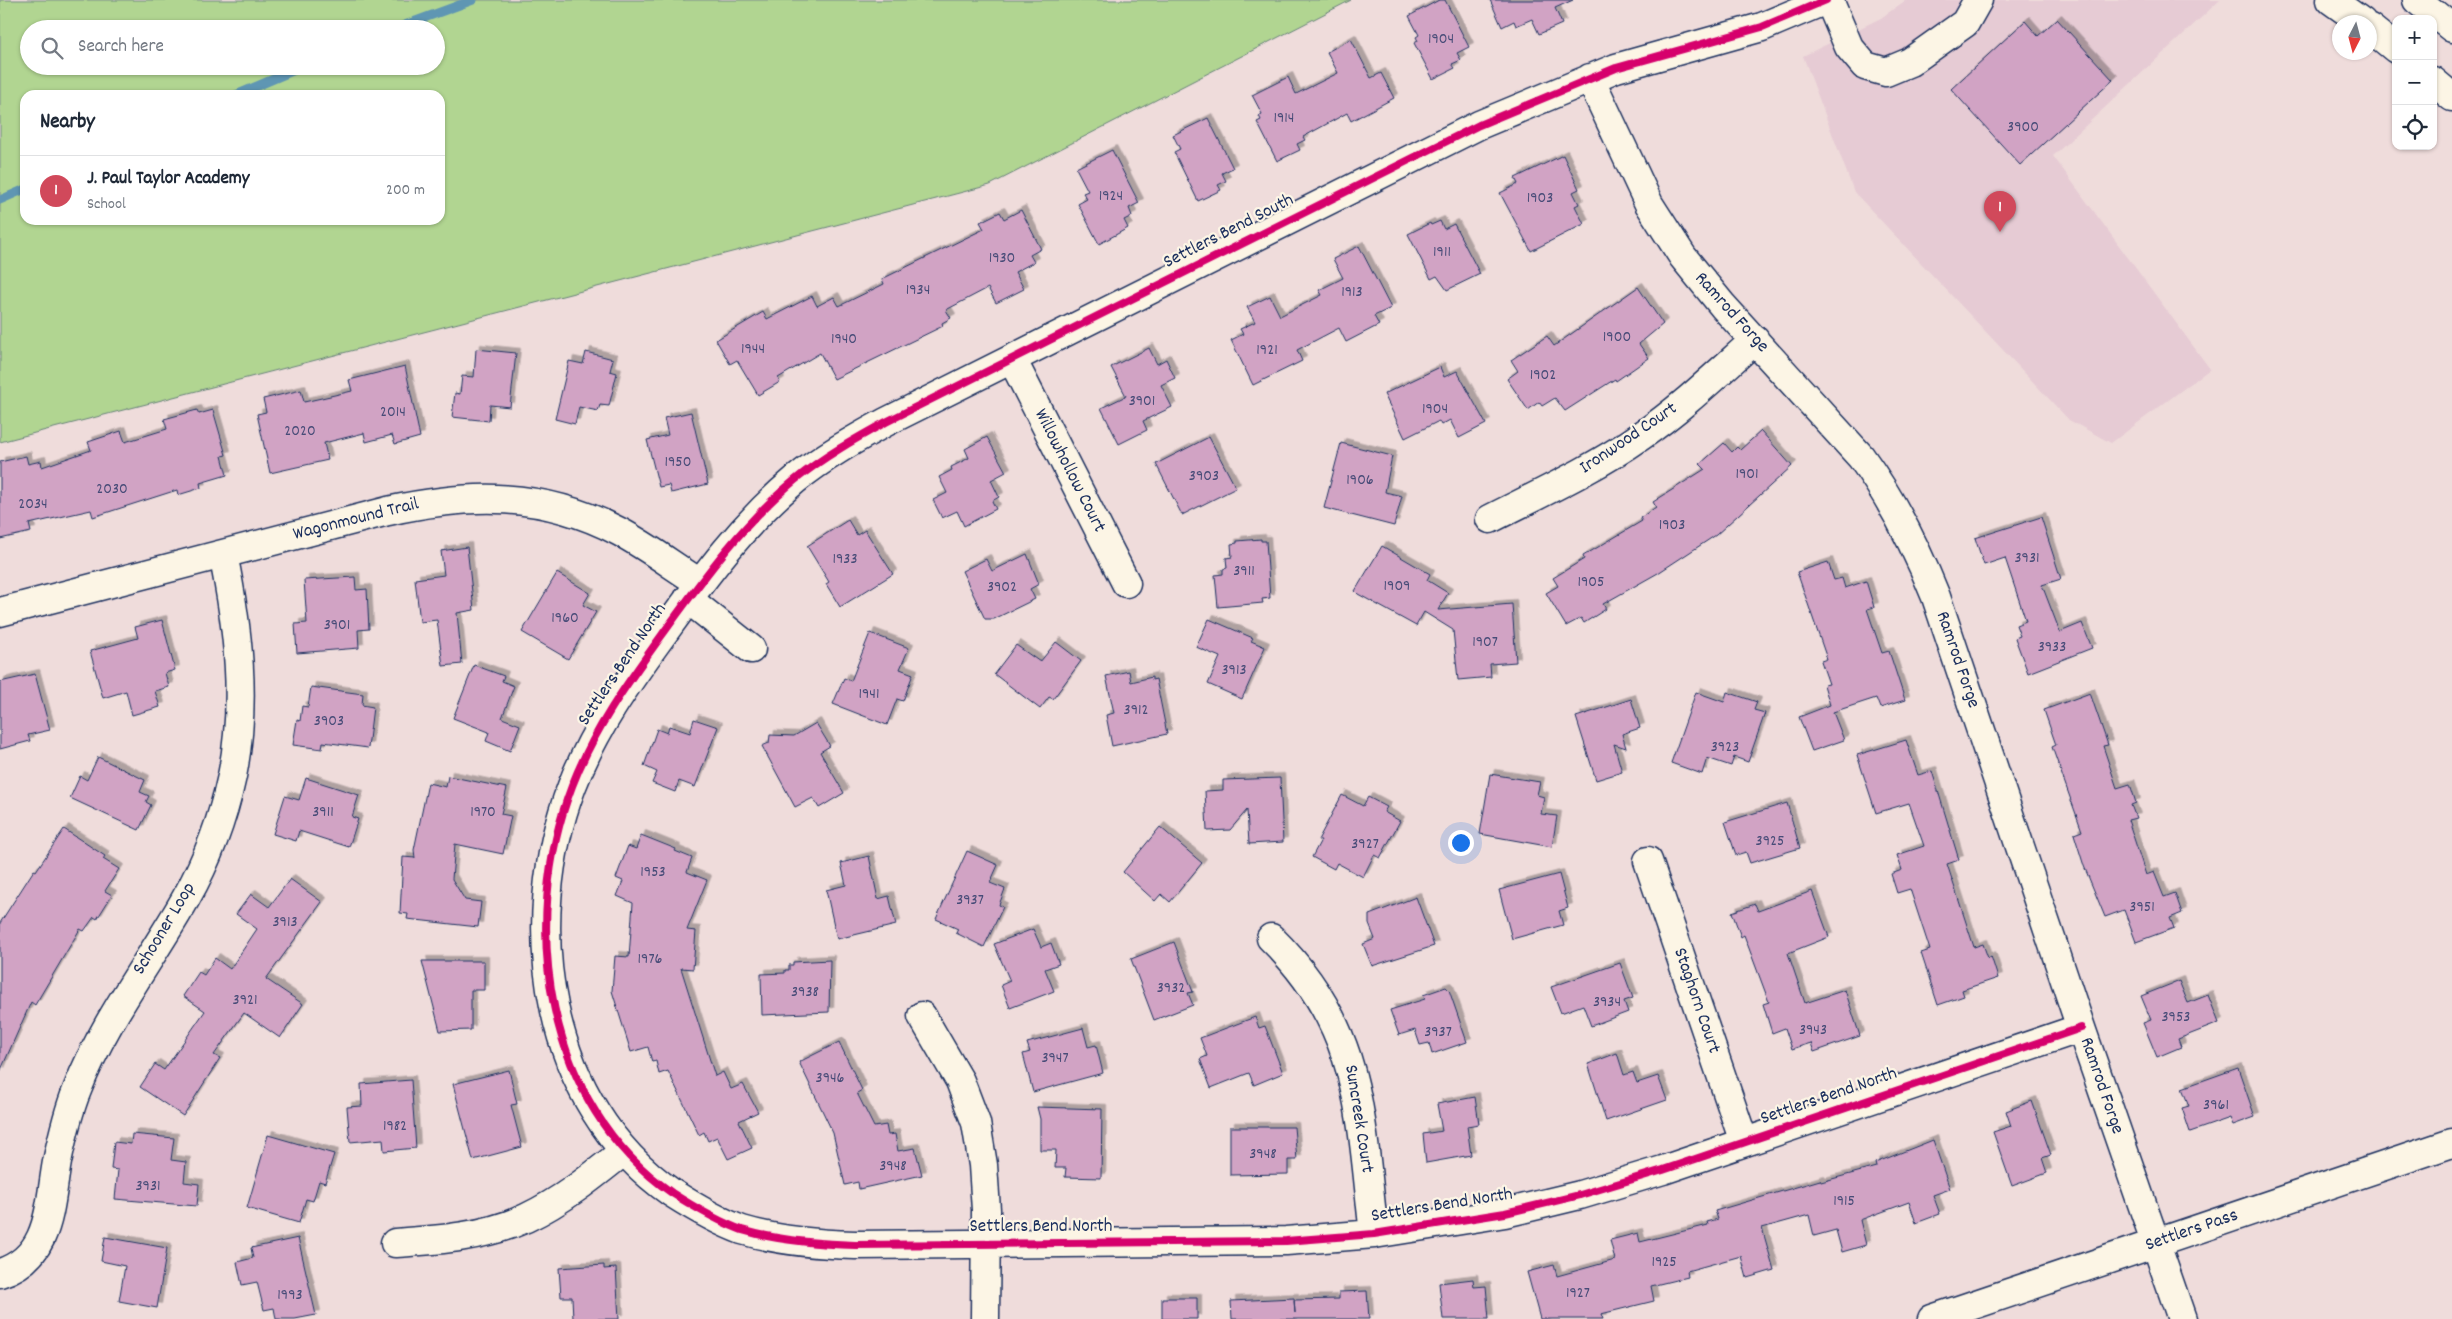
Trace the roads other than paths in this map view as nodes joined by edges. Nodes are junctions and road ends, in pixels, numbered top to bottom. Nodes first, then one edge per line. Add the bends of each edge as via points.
1 (1828, 0) edge
2 (1978, 0) edge
3 (2331, 0) edge
4 (2417, 0) edge
5 (2352, 15) edge
6 (2452, 28) edge
7 (2377, 34) edge
8 (2392, 46) edge
9 (1590, 78) junction
10 (2437, 84) edge
11 (2452, 97) edge
12 (1754, 340) junction
13 (1012, 359) junction
14 (1490, 519) dead end
15 (223, 554) junction
16 (1126, 583) dead end
17 (694, 591) junction
18 (0, 612) edge
19 (752, 649) dead end
20 (1648, 860) dead end
21 (1271, 938) dead end
22 (922, 1016) dead end
23 (2081, 1028) junction
24 (1744, 1142) junction
25 (2452, 1143) edge
26 (624, 1151) junction
27 (1374, 1234) junction
28 (395, 1243) dead end
29 (985, 1244) junction
30 (2155, 1244) junction
31 (0, 1273) edge
32 (985, 1319) edge
33 (1932, 1319) edge
34 (2182, 1319) edge

1 - 2 street via 1849,47 1865,66 1886,72 1910,62 1965,23
1 - 9 street, Settlers Bend South via 1762,27 1644,58
3 - 5 street
4 - 6 street
7 - 8 street
9 - 12 street, Ramrod Forge via 1636,178 1665,231 1702,282
9 - 13 street, Settlers Bend South via 1479,125
10 - 11 street
12 - 14 street, Ironwood Court via 1640,437 1588,469
12 - 23 street, Ramrod Forge via 1861,457 1880,483 1911,538 1936,597
13 - 16 street, Willowhollow Court
13 - 17 street, Settlers Bend South via 878,427 818,462 751,521
15 - 17 street, Wagonmound Trail via 418,504 507,498 565,509 620,533
15 - 18 street, Wagonmound Trail
15 - 31 street, Schooner Loop via 236,622 240,683 237,747 223,809 186,898 106,1026 76,1091 43,1236 35,1251
17 - 19 street, Settlers Bend North
17 - 26 street, Settlers Bend North via 626,684 582,760 562,816 550,878 549,976 561,1034 574,1073 588,1101
20 - 24 street, Staghorn Court
21 - 27 street, Suncreek Court via 1308,978 1346,1053 1357,1093
22 - 29 street via 960,1081 976,1123 984,1173
23 - 24 street, Settlers Bend North
23 - 30 street, Ramrod Forge
24 - 27 street, Settlers Bend North via 1617,1185 1543,1205
25 - 30 street, Settlers Pass
26 - 28 street via 567,1195 524,1219 457,1237
26 - 29 street, Settlers Bend North via 663,1186 687,1202 733,1226 770,1237 827,1244
27 - 29 street, Settlers Bend North via 1286,1241
29 - 32 street
30 - 33 street, Settlers Pass
30 - 34 street, Ramrod Forge

